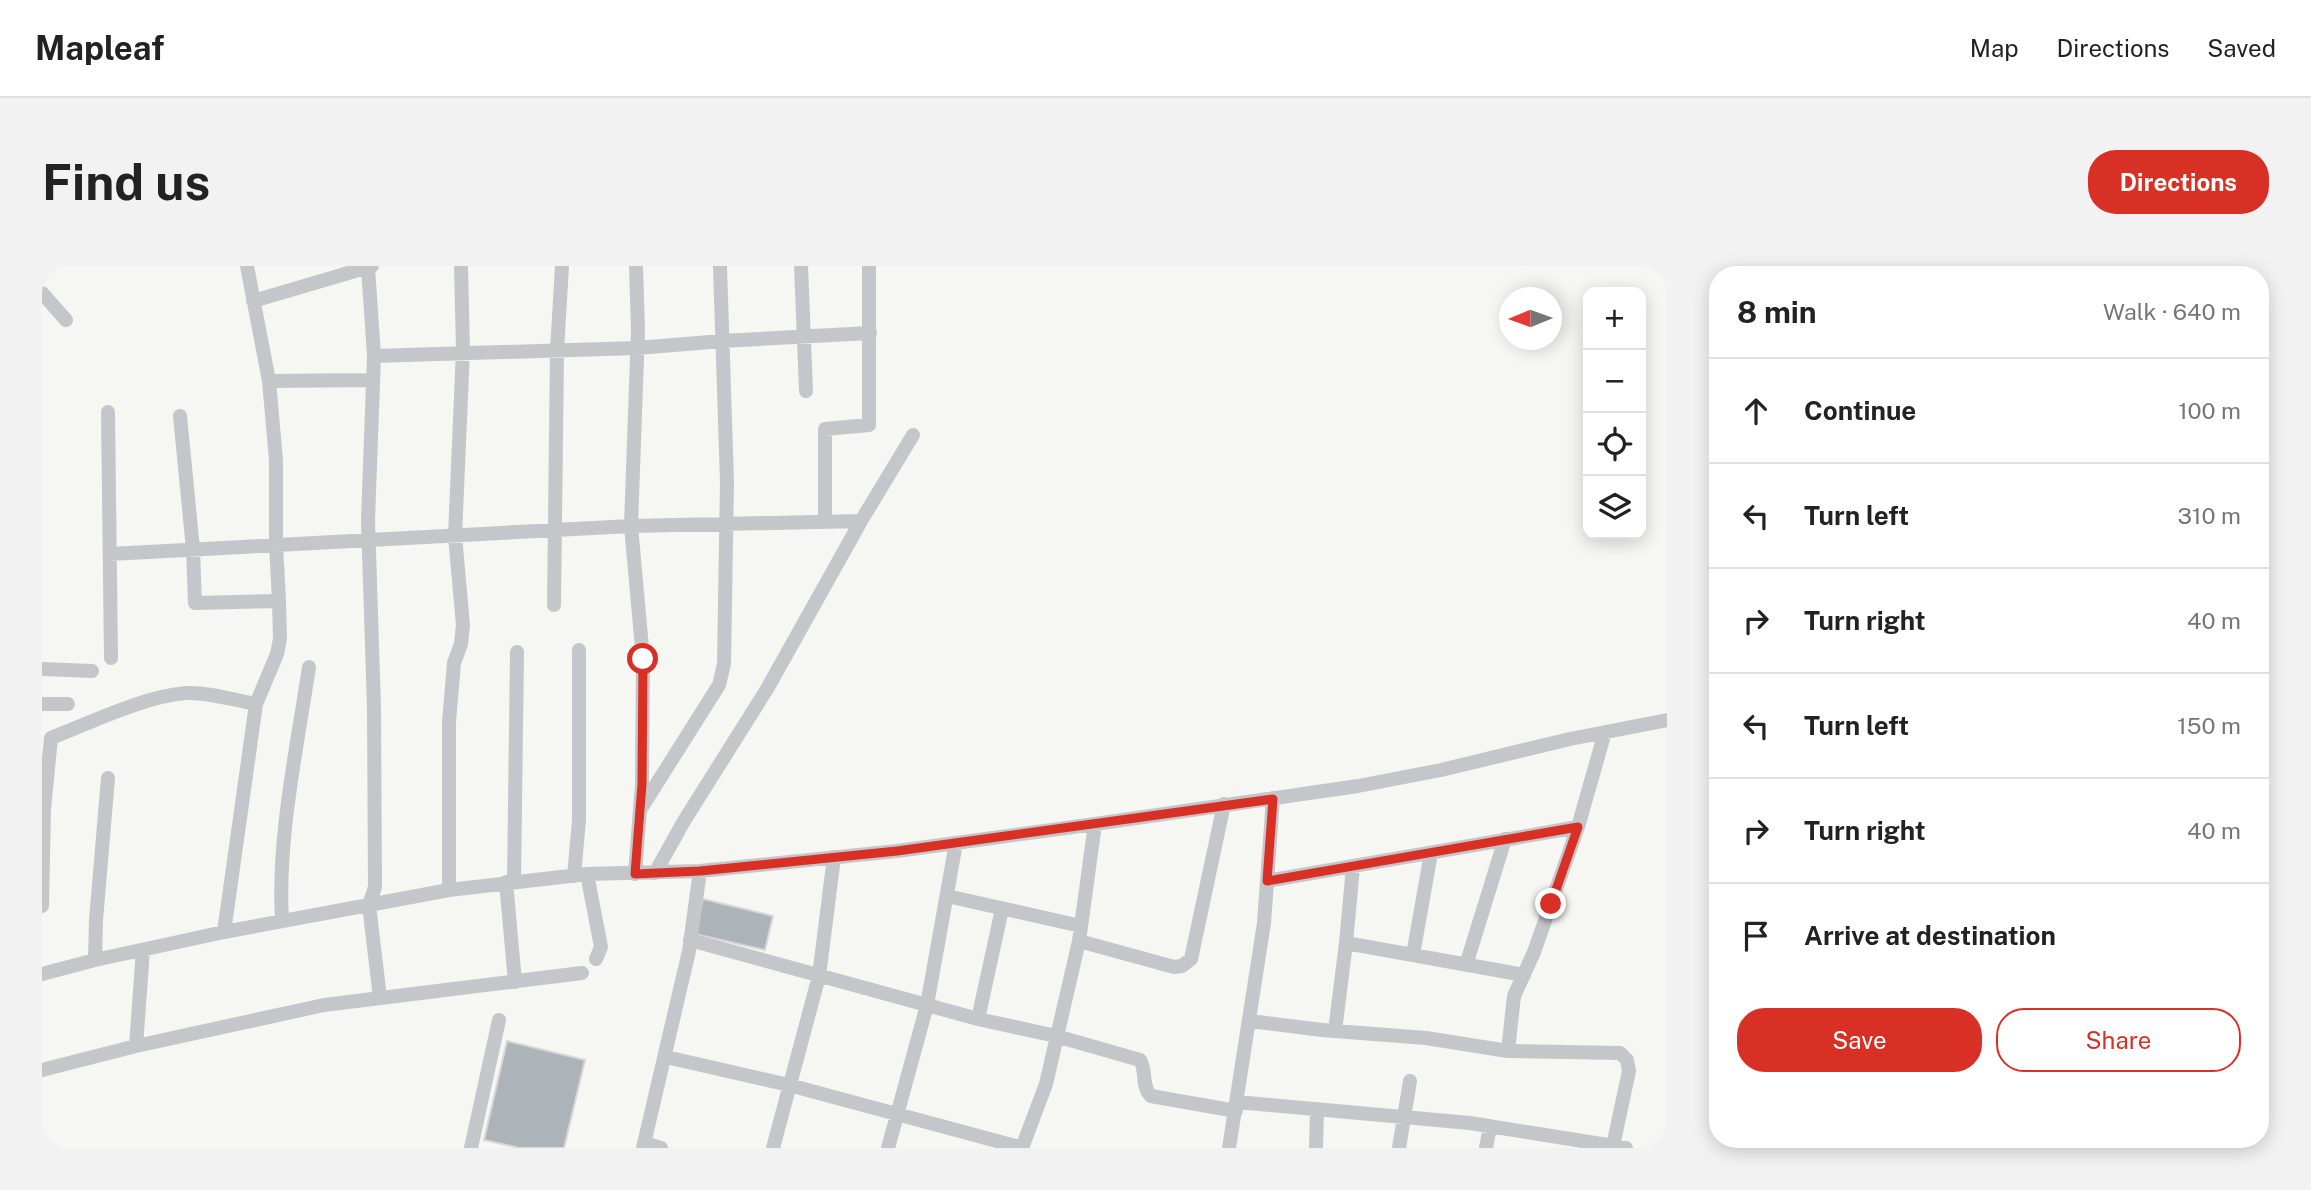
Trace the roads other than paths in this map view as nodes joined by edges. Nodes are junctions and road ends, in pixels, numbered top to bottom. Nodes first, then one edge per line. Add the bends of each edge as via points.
1 (247, 266) edge
2 (461, 266) edge
3 (562, 266) edge
4 (636, 266) edge
5 (720, 266) edge
6 (801, 266) edge
7 (869, 266) edge
8 (370, 267) edge
9 (42, 293) edge
10 (253, 301) junction
11 (66, 320) dead end
12 (870, 333) junction
13 (804, 337) junction
14 (722, 341) junction
15 (637, 348) junction
16 (556, 351) junction
17 (463, 354) junction
18 (374, 356) junction
19 (373, 380) junction
20 (269, 381) junction
21 (806, 391) dead end
22 (108, 412) dead end
23 (180, 416) dead end
24 (913, 435) dead end
25 (861, 521) junction
26 (825, 522) junction
27 (727, 524) junction
28 (631, 526) junction
29 (555, 529) junction
30 (455, 536) junction
31 (368, 540) junction
32 (276, 544) junction
33 (192, 549) junction
34 (110, 554) junction
35 (279, 601) junction
36 (554, 605) dead end
37 (579, 650) dead end
38 (517, 652) dead end
39 (111, 658) dead end
40 (309, 667) dead end
41 (42, 669) edge
42 (92, 671) dead end
43 (42, 704) edge
44 (68, 704) dead end
45 (256, 704) junction
46 (1667, 720) edge
47 (1605, 732) junction
48 (47, 742) edge
49 (108, 778) dead end
50 (1273, 799) junction
51 (1224, 804) junction
52 (43, 809) edge
53 (639, 811) junction
54 (1095, 824) junction
55 (1578, 827) junction
56 (1505, 839) junction
57 (956, 843) junction
58 (1431, 853) junction
59 (834, 857) junction
60 (1353, 867) junction
61 (700, 871) junction
62 (654, 873) junction
63 (635, 874) junction
64 (581, 875) junction
65 (1267, 881) junction
66 (510, 882) junction
67 (449, 890) junction
68 (947, 896) junction
69 (369, 905) junction
70 (42, 906) edge
71 (1002, 909) junction
72 (282, 921) junction
73 (224, 932) junction
74 (1080, 933) junction
75 (690, 940) junction
76 (1346, 943) junction
77 (143, 950) junction
78 (1413, 955) junction
79 (596, 959) dead end
80 (95, 960) junction
81 (1466, 965) junction
82 (582, 973) dead end
83 (42, 974) edge
84 (1524, 975) junction
85 (819, 976) junction
86 (515, 982) junction
87 (380, 998) junction
88 (927, 1005) junction
89 (499, 1020) dead end
90 (978, 1020) junction
91 (1250, 1021) junction
92 (1335, 1031) junction
93 (1056, 1036) junction
94 (136, 1046) junction
95 (1508, 1051) junction
96 (666, 1056) junction
97 (42, 1070) edge
98 (1410, 1082) dead end
99 (789, 1085) junction
100 (1237, 1107) junction
101 (1317, 1110) junction
102 (898, 1114) junction
103 (1405, 1117) junction
104 (1490, 1126) junction
105 (643, 1145) edge
106 (1594, 1145) edge
107 (1619, 1147) edge
108 (471, 1148) edge
109 (661, 1148) edge
110 (773, 1148) edge
111 (888, 1148) edge
112 (1022, 1148) edge
113 (1229, 1148) edge
114 (1316, 1148) edge
115 (1399, 1148) edge
116 (1486, 1148) edge

1 - 10 street
2 - 17 street
3 - 16 street
4 - 15 street
5 - 14 street
6 - 13 street
7 - 12 street
8 - 10 street
8 - 18 street
9 - 11 street
10 - 20 street
12 - 13 street
12 - 26 street via 869,425 825,429
13 - 14 street
13 - 21 street
14 - 15 street
14 - 27 street
15 - 16 street
15 - 28 street
16 - 17 street
16 - 29 street
17 - 18 street
17 - 30 street
18 - 19 street
19 - 20 street
19 - 31 street
20 - 32 street via 276,460
22 - 34 street
23 - 33 street
24 - 25 street
25 - 26 street
25 - 62 street via 767,689
26 - 27 street
27 - 28 street
27 - 53 street via 726,645 719,685
28 - 29 street
28 - 53 street via 643,659
29 - 30 street
29 - 36 street
30 - 31 street
30 - 67 street via 463,625 449,722
31 - 32 street
31 - 69 street via 375,887
32 - 33 street
32 - 35 street
33 - 34 street
33 - 35 street via 195,603
34 - 39 street
35 - 45 street via 277,654
37 - 64 street
38 - 66 street
40 - 72 street via 291,784 280,891
41 - 42 street
43 - 44 street
45 - 48 street via 189,693 174,695 134,706
45 - 73 street
46 - 47 street
47 - 50 street via 1441,770
47 - 55 street
48 - 52 street
49 - 80 street
50 - 51 street
50 - 65 street
51 - 54 street
51 - 74 street via 1187,963 1174,967
52 - 70 street
53 - 63 street
54 - 57 street
54 - 74 street
55 - 56 street
55 - 84 street
56 - 58 street
56 - 81 street
57 - 59 street
57 - 68 street
58 - 60 street
58 - 78 street
59 - 61 street
59 - 85 street
60 - 65 street
60 - 76 street
61 - 62 street
61 - 75 street
62 - 63 street
63 - 64 street
64 - 66 street
64 - 79 street via 601,947
65 - 91 street
66 - 67 street
66 - 86 street
67 - 69 street
68 - 71 street
68 - 88 street
69 - 72 street
69 - 87 street
71 - 74 street
71 - 90 street
72 - 73 street
73 - 77 street
74 - 93 street
75 - 85 street
75 - 96 street
76 - 78 street
76 - 92 street
77 - 80 street
77 - 94 street
78 - 81 street
80 - 83 street
81 - 84 street
82 - 86 street
84 - 95 street via 1514,996
85 - 88 street
85 - 99 street
86 - 87 street
87 - 94 street via 324,1005
88 - 90 street
88 - 102 street
89 - 108 street
90 - 93 street
91 - 92 street
91 - 100 street
92 - 95 street
93 - 100 street via 1140,1060 1146,1092 1151,1096
93 - 112 street via 1046,1084
94 - 97 street
95 - 107 street via 1620,1053 1627,1059
96 - 99 street
96 - 105 street
98 - 103 street
99 - 102 street
99 - 110 street
100 - 101 street
100 - 113 street
101 - 103 street
101 - 114 street
102 - 111 street
102 - 112 street
103 - 104 street
103 - 115 street
104 - 106 street
104 - 116 street
105 - 109 street
106 - 107 street

